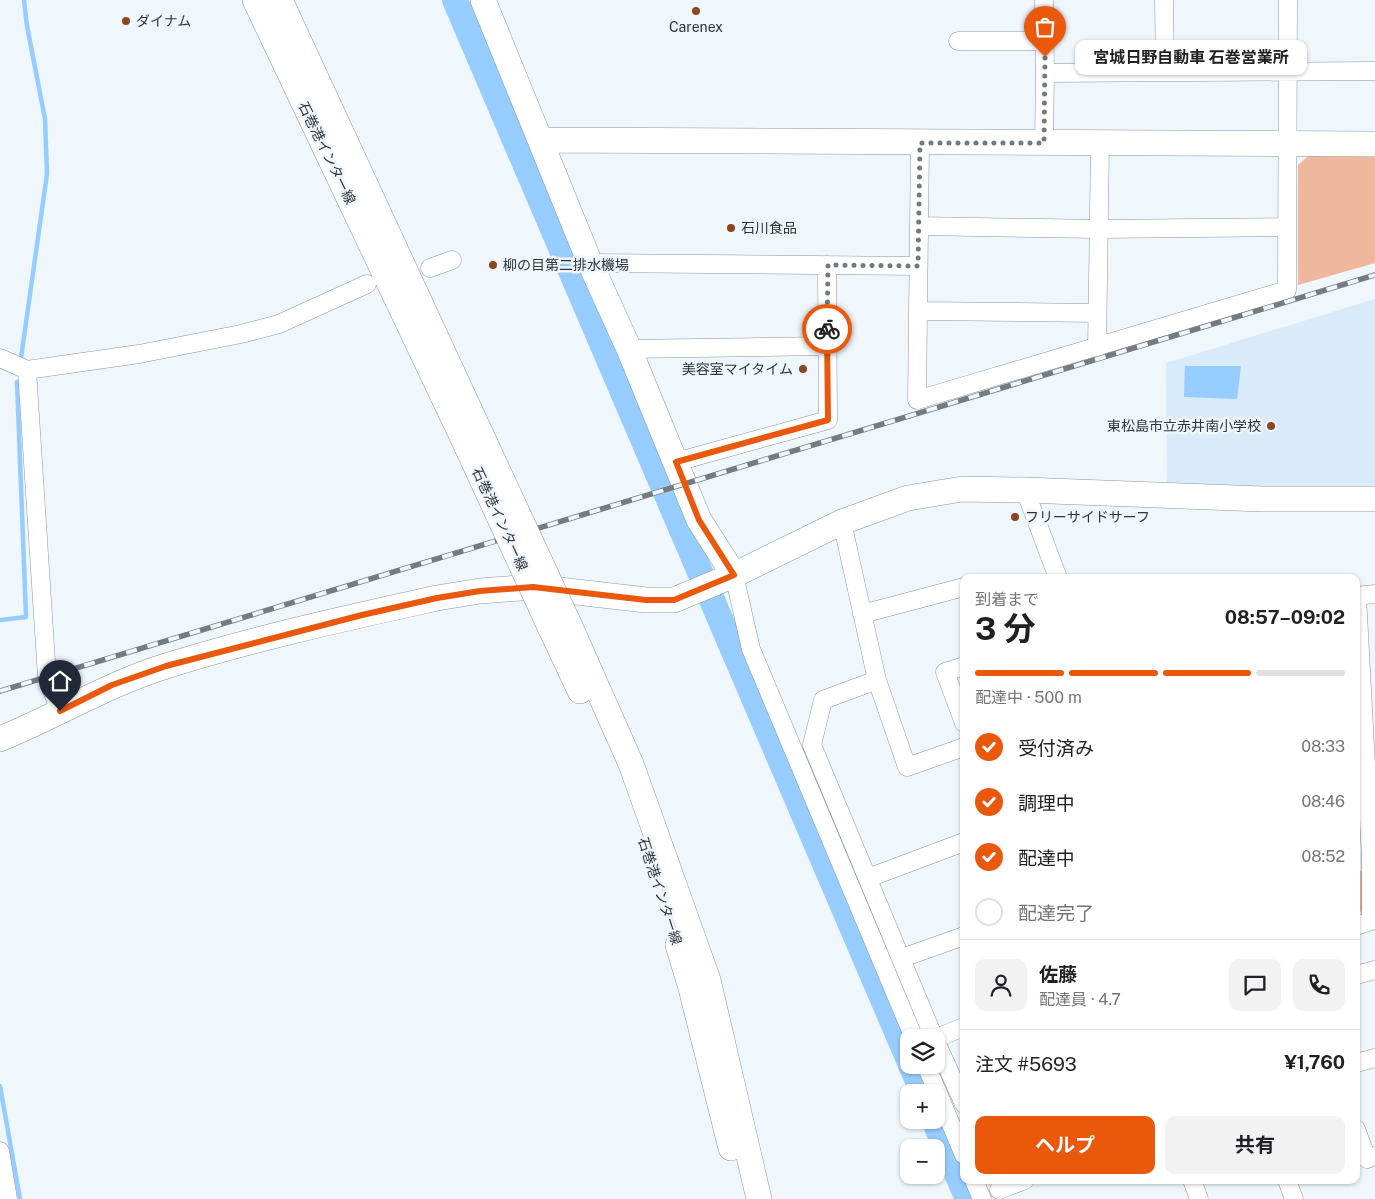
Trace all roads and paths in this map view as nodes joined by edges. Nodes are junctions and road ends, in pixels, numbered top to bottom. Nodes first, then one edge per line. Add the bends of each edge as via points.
1 (255, 0) edge
2 (280, 0) edge
3 (483, 0) edge
4 (1044, 0) edge
5 (1164, 0) edge
6 (1288, 0) edge
7 (958, 41) dead end
8 (1045, 41) junction
9 (1164, 71) junction
10 (1375, 71) edge
11 (1045, 73) junction
12 (1288, 73) junction
13 (541, 140) junction
14 (920, 143) junction
15 (1044, 143) junction
16 (1100, 144) junction
17 (1288, 144) junction
18 (1375, 144) edge
19 (919, 226) junction
20 (1287, 227) junction
21 (1098, 229) junction
22 (452, 260) dead end
23 (590, 263) junction
24 (828, 265) junction
25 (918, 266) junction
26 (430, 268) dead end
27 (368, 284) dead end
28 (918, 311) junction
29 (1097, 313) junction
30 (827, 346) junction
31 (1097, 348) junction
32 (629, 349) junction
33 (0, 358) edge
34 (26, 370) junction
35 (476, 445) junction
36 (676, 462) junction
37 (1025, 490) junction
38 (1375, 499) edge
39 (842, 522) junction
40 (1056, 574) edge
41 (728, 578) junction
42 (960, 588) edge
43 (1375, 594) edge
44 (1360, 596) edge
45 (862, 614) junction
46 (559, 626) junction
47 (960, 667) edge
48 (1360, 675) edge
49 (877, 680) junction
50 (60, 711) junction
51 (960, 712) edge
52 (0, 739) edge
53 (960, 748) edge
54 (960, 844) edge
55 (1367, 858) edge
56 (868, 878) junction
57 (1360, 925) edge
58 (960, 937) edge
59 (902, 958) junction
60 (1375, 970) edge
61 (1360, 974) edge
62 (910, 1029) edge
63 (932, 1029) edge
64 (960, 1029) edge
65 (945, 1035) edge
66 (1375, 1058) edge
67 (945, 1060) edge
68 (1360, 1062) edge
69 (930, 1074) edge
70 (960, 1095) edge
71 (1360, 1140) edge
72 (960, 1146) edge
73 (0, 1151) edge
74 (1375, 1156) edge
75 (976, 1184) edge
76 (1015, 1184) edge
77 (1193, 1184) edge
78 (1288, 1184) edge
79 (999, 1190) edge
80 (8, 1199) edge
81 (744, 1199) edge
82 (760, 1199) edge
83 (982, 1199) edge
84 (1199, 1199) edge
85 (1294, 1199) edge

1 - 35 street, 石巻港インター線
2 - 35 street, 石巻港インター線
3 - 13 street
4 - 8 street
5 - 9 street
6 - 12 street
7 - 8 street
8 - 11 street
9 - 11 street
9 - 12 street
10 - 12 street
11 - 15 street
12 - 17 street
13 - 14 street
13 - 23 street
14 - 15 street
14 - 19 street
15 - 16 street
16 - 17 street
16 - 21 street
17 - 18 street
17 - 20 street
19 - 21 street
19 - 25 street
20 - 21 street
20 - 31 street via 1287,290
21 - 29 street
22 - 26 street
23 - 24 street
23 - 32 street
24 - 25 street
24 - 30 street
25 - 28 street
27 - 34 street via 279,324 139,354
28 - 29 street
28 - 31 street via 917,400
29 - 31 street
30 - 32 street
30 - 36 street via 828,420
32 - 36 street
33 - 34 street
34 - 50 street via 47,677
35 - 46 street, 石巻港インター線, bridge
36 - 41 street via 699,520
37 - 38 street
37 - 39 street via 962,489 908,498
37 - 40 street
39 - 41 street
39 - 45 street
41 - 50 street via 674,600 646,600 533,587 437,598 166,666 112,685
41 - 62 street via 751,649
42 - 45 street
43 - 44 street
45 - 49 street
46 - 81 street, 石巻港インター線 via 642,837 691,988
46 - 82 street, 石巻港インター線 via 631,764 708,980
47 - 51 street via 945,672
48 - 55 street
49 - 53 street via 907,767
49 - 56 street via 823,700 812,745
50 - 52 street
54 - 56 street
55 - 57 street via 1371,921
56 - 59 street
58 - 59 street
59 - 63 street
60 - 61 street
64 - 65 street
66 - 68 street
67 - 70 street
69 - 72 street
71 - 74 street via 1367,1159
73 - 80 street
75 - 83 street
76 - 79 street
77 - 84 street
78 - 85 street

